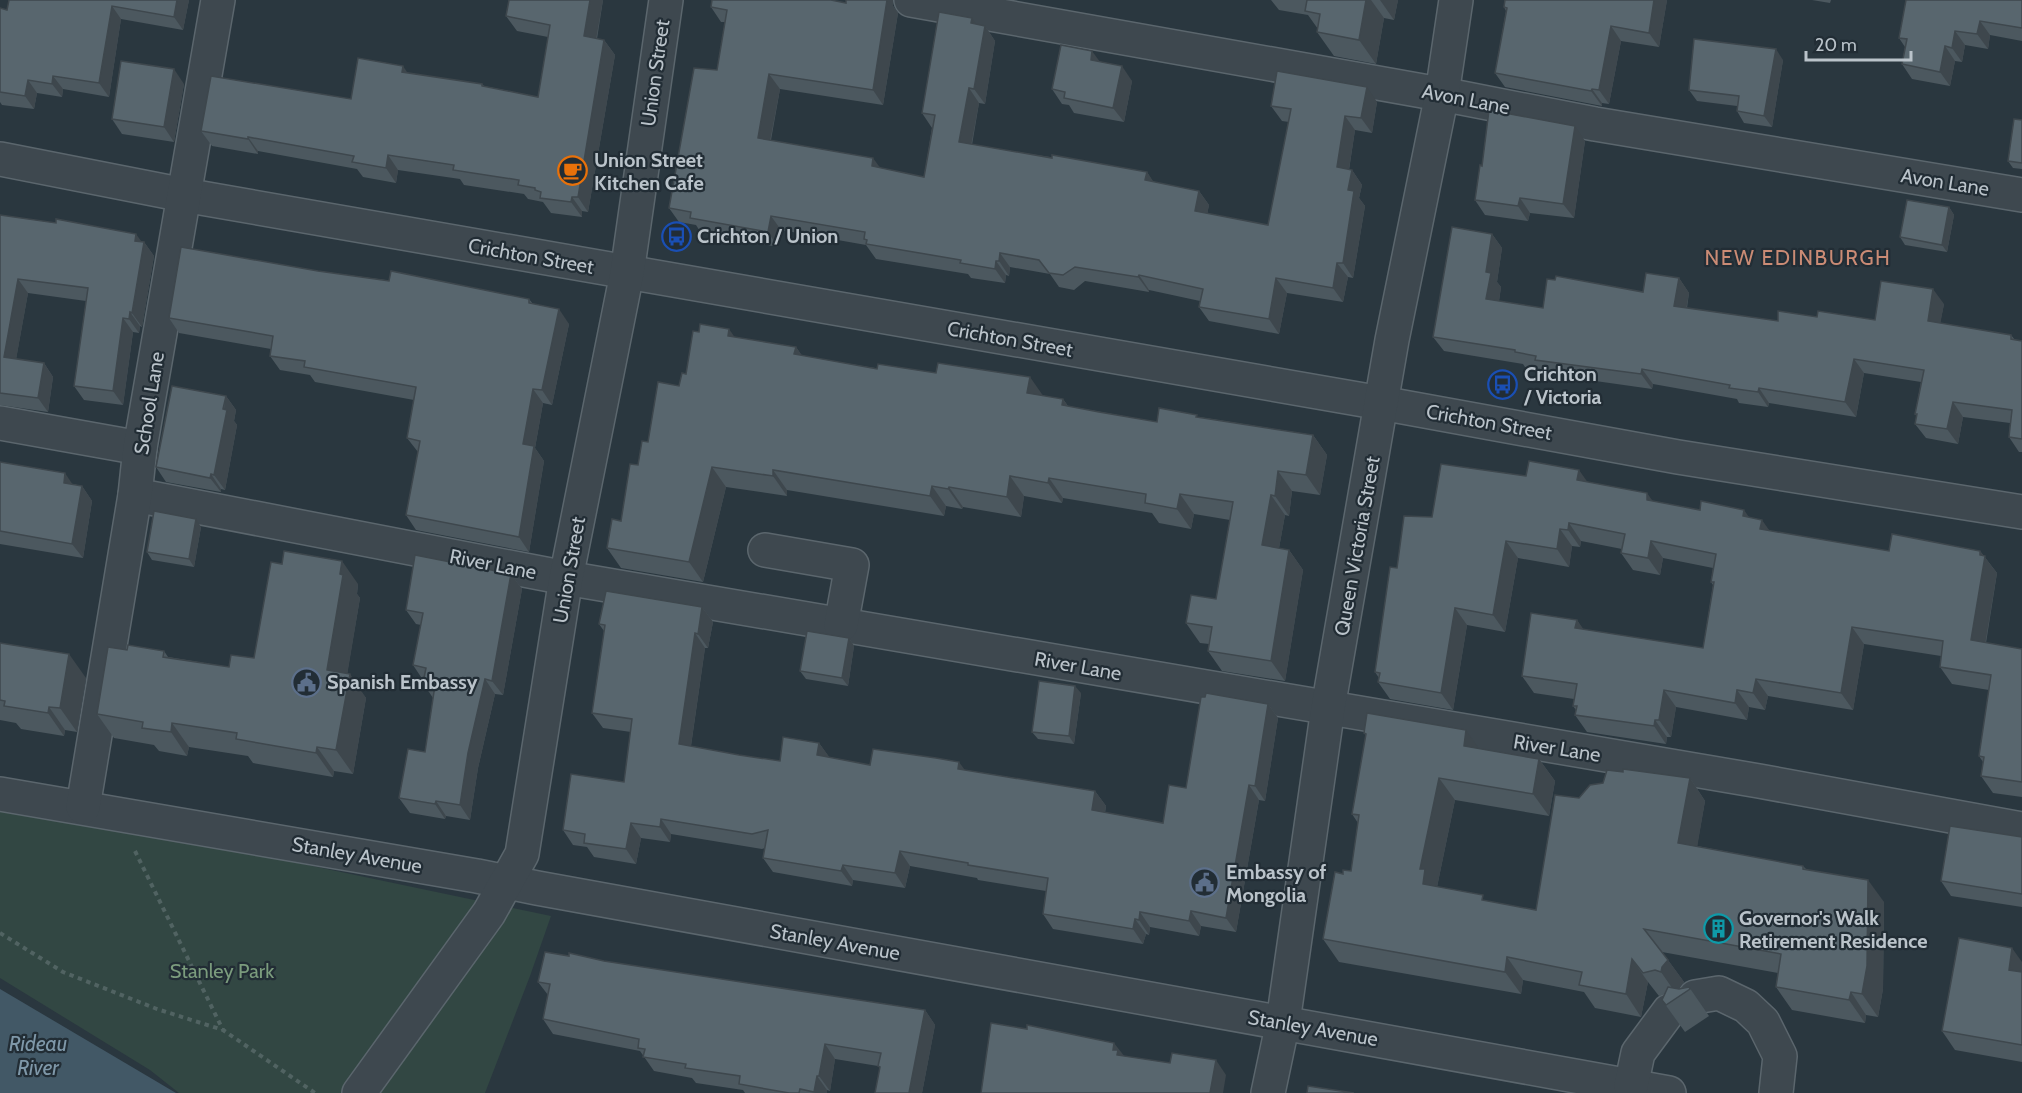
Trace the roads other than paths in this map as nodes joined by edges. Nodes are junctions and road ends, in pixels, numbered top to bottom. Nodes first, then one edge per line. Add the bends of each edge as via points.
1 (218, 0) edge
2 (666, 0) edge
3 (911, 0) edge
4 (1456, 0) edge
5 (1442, 94) junction
6 (0, 159) edge
7 (184, 195) junction
8 (2022, 195) edge
9 (627, 273) junction
10 (1381, 403) junction
11 (0, 423) edge
12 (140, 448) junction
13 (135, 495) junction
14 (2022, 512) edge
15 (765, 550) dead end
16 (566, 578) junction
17 (841, 625) junction
18 (1328, 708) junction
19 (0, 794) edge
20 (83, 807) junction
21 (2022, 829) edge
22 (507, 882) junction
23 (1282, 1022) junction
24 (1631, 1086) junction
25 (359, 1093) edge
26 (1268, 1093) edge
27 (1669, 1093) edge
28 (1776, 1093) edge

1 - 7 street, School Lane
2 - 9 street, Union Street
3 - 5 street, Avon Lane
4 - 5 street, Queen Victoria Street
5 - 8 street, Avon Lane via 1595,124
5 - 10 street, Queen Victoria Street
6 - 7 street, Crichton Street
7 - 9 street, Crichton Street
7 - 12 street, School Lane
9 - 10 street, Crichton Street
9 - 16 street, Union Street
10 - 14 street, Crichton Street via 1678,457
10 - 18 street, Queen Victoria Street
11 - 12 street
12 - 13 street, School Lane
13 - 16 street, River Lane
13 - 20 street, School Lane
15 - 17 street via 852,565
16 - 17 street, River Lane
16 - 22 street, Union Street via 526,836 522,854
17 - 18 street, River Lane
18 - 21 street, River Lane
18 - 23 street, Queen Victoria Street
19 - 20 street, Stanley Avenue
20 - 22 street, Stanley Avenue
22 - 23 street, Stanley Avenue
22 - 25 street, Union Street via 489,913
23 - 24 street, Stanley Avenue
23 - 26 street, Queen Victoria Street
24 - 27 street, Stanley Avenue
24 - 28 street via 1638,1053 1682,1004 1719,993 1746,1006 1763,1022 1780,1056

